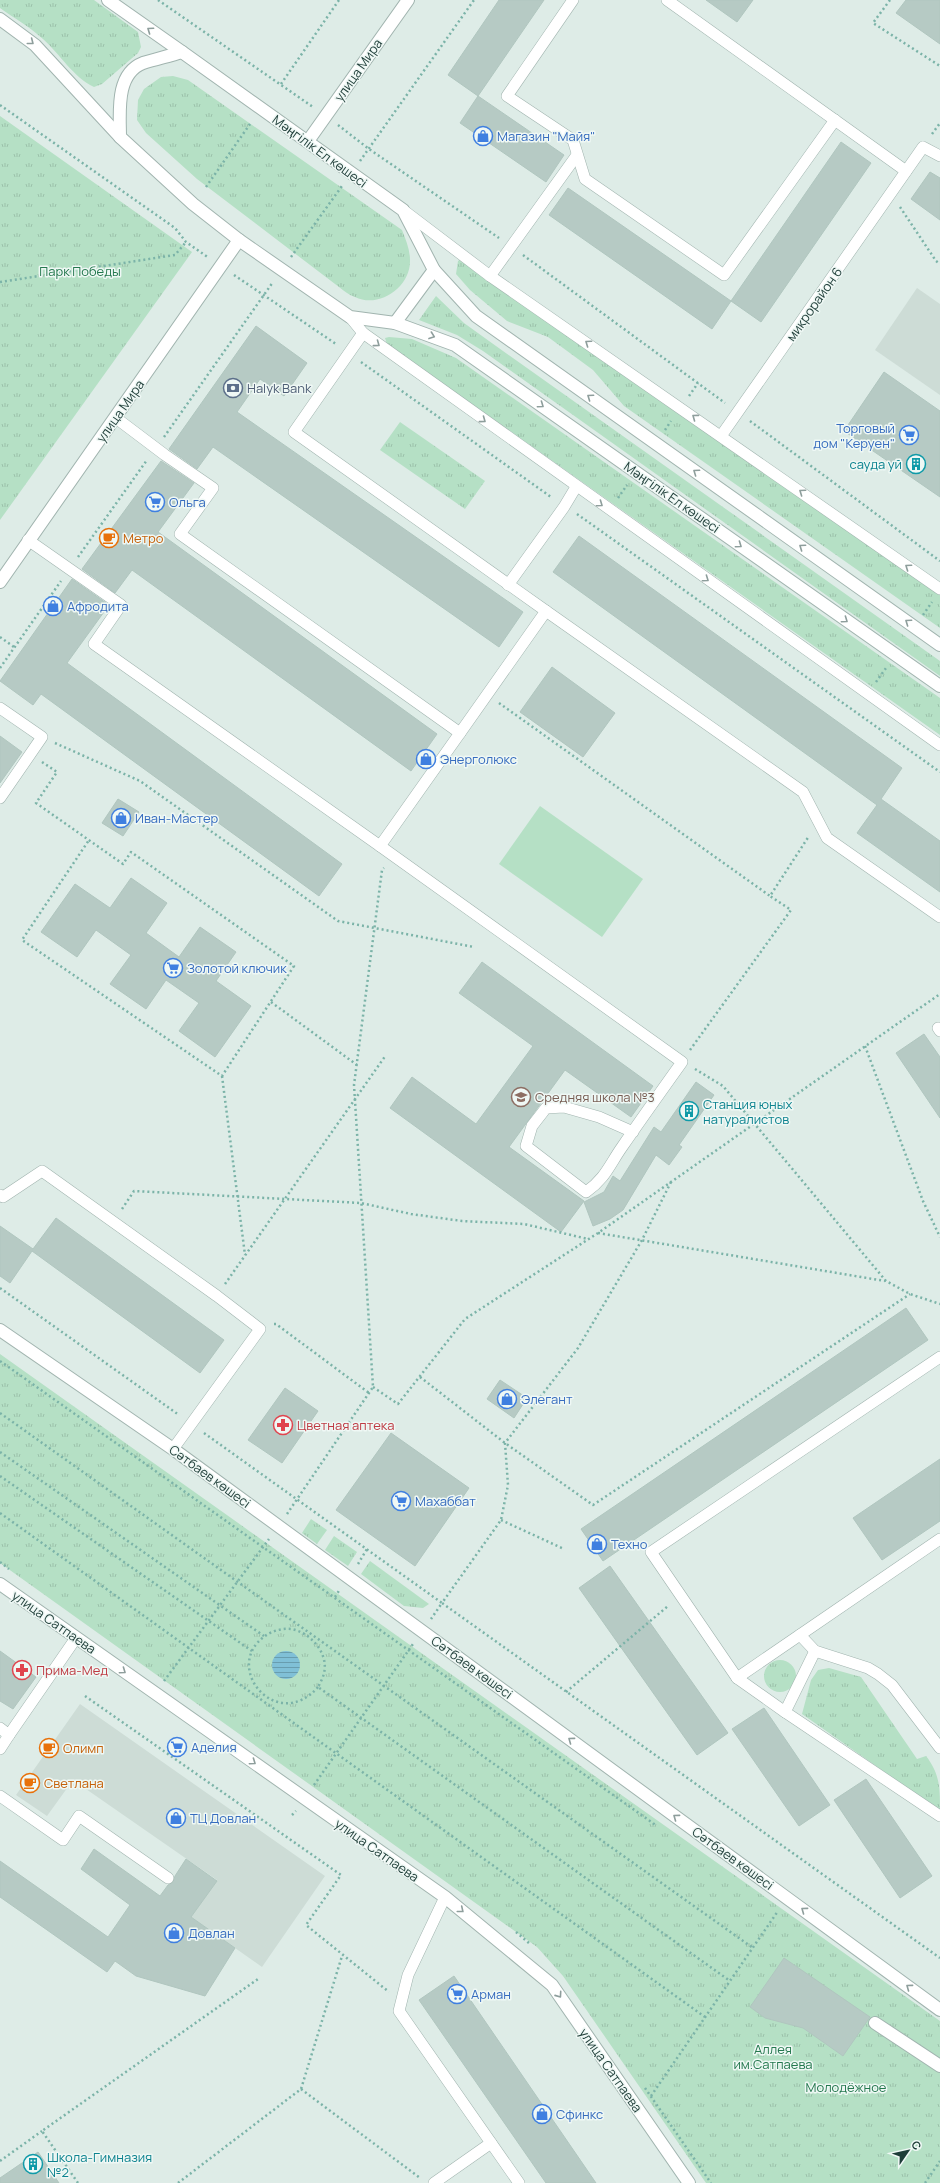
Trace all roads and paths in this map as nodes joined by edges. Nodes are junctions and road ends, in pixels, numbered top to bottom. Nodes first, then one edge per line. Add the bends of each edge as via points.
1 (108, 0) edge
2 (158, 0) edge
3 (339, 0) edge
4 (408, 0) edge
5 (474, 0) edge
6 (573, 0) edge
7 (667, 0) edge
8 (890, 0) edge
9 (0, 19) edge
10 (182, 52) junction
11 (940, 66) edge
12 (281, 84) junction
13 (0, 105) edge
14 (326, 116) junction
15 (835, 120) junction
16 (250, 124) dead end
17 (120, 138) junction
18 (308, 141) junction
19 (368, 149) junction
20 (577, 155) junction
21 (940, 156) edge
22 (906, 171) junction
23 (351, 174) junction
24 (206, 187) dead end
25 (891, 193) junction
26 (403, 210) junction
27 (175, 228) dead end
28 (239, 240) junction
29 (186, 242) dead end
30 (511, 246) junction
31 (940, 264) edge
32 (282, 269) junction
33 (434, 270) junction
34 (490, 276) junction
35 (0, 282) edge
36 (350, 317) junction
37 (395, 323) junction
38 (363, 333) junction
39 (738, 413) junction
40 (116, 418) junction
41 (721, 436) junction
42 (157, 447) junction
43 (576, 487) junction
44 (28, 540) junction
45 (940, 561) edge
46 (70, 569) junction
47 (0, 582) edge
48 (508, 585) junction
49 (940, 589) edge
50 (546, 611) junction
51 (0, 637) edge
52 (940, 645) edge
53 (14, 647) junction
54 (0, 668) edge
55 (940, 686) edge
56 (487, 695) junction
57 (0, 708) edge
58 (460, 733) junction
59 (42, 737) junction
60 (940, 745) edge
61 (30, 754) junction
62 (0, 798) edge
63 (819, 823) junction
64 (89, 840) junction
65 (380, 846) junction
66 (392, 856) junction
67 (770, 896) junction
68 (940, 917) edge
69 (375, 928) junction
70 (474, 947) dead end
71 (940, 994) edge
72 (271, 1002) junction
73 (865, 1046) junction
74 (386, 1055) dead end
75 (682, 1062) junction
76 (357, 1066) junction
77 (222, 1076) junction
78 (355, 1097) junction
79 (754, 1124) junction
80 (633, 1132) junction
81 (671, 1182) junction
82 (0, 1195) edge
83 (237, 1196) junction
84 (361, 1203) junction
85 (113, 1222) junction
86 (598, 1233) junction
87 (940, 1237) edge
88 (588, 1239) junction
89 (642, 1240) junction
90 (245, 1255) junction
91 (886, 1282) junction
92 (910, 1294) junction
93 (217, 1296) junction
94 (940, 1304) edge
95 (260, 1329) junction
96 (0, 1330) edge
97 (940, 1357) edge
98 (0, 1361) edge
99 (420, 1377) junction
100 (373, 1387) junction
101 (369, 1393) junction
102 (0, 1413) edge
103 (505, 1443) junction
104 (173, 1449) junction
105 (0, 1452) edge
106 (0, 1476) edge
107 (0, 1513) edge
108 (502, 1520) junction
109 (279, 1526) junction
110 (940, 1539) edge
111 (263, 1547) junction
112 (564, 1549) dead end
113 (238, 1582) junction
114 (0, 1584) edge
115 (681, 1595) junction
116 (220, 1606) junction
117 (208, 1621) junction
118 (800, 1635) junction
119 (264, 1636) junction
120 (76, 1638) junction
121 (189, 1648) junction
122 (252, 1651) junction
123 (815, 1651) junction
124 (738, 1678) junction
125 (318, 1687) junction
126 (566, 1692) junction
127 (155, 1693) junction
128 (85, 1696) dead end
129 (785, 1712) junction
130 (0, 1728) edge
131 (10, 1735) junction
132 (0, 1748) edge
133 (940, 1748) edge
134 (0, 1796) edge
135 (940, 1816) edge
136 (662, 1829) dead end
137 (168, 1878) dead end
138 (445, 1897) junction
139 (772, 1906) dead end
140 (778, 1911) junction
141 (784, 1916) dead end
142 (753, 1948) junction
143 (342, 1956) junction
144 (940, 1958) edge
145 (258, 1979) dead end
146 (730, 1981) junction
147 (401, 2002) junction
148 (940, 2010) edge
149 (705, 2017) junction
150 (875, 2023) dead end
151 (940, 2066) edge
152 (301, 2089) junction
153 (651, 2096) dead end
154 (42, 2131) junction
155 (491, 2143) junction
156 (0, 2161) edge
157 (940, 2161) edge
158 (78, 2183) edge
159 (178, 2183) edge
160 (427, 2183) edge
161 (434, 2183) edge
162 (519, 2183) edge
163 (689, 2183) edge
164 (925, 2183) edge

10 -> 1 street, Мәңгілік Ел көшесі
2 - 12 path
3 - 12 path
4 - 14 street, улица Мира
5 - 19 path
6 - 20 lane via 507,96 574,140
7 - 15 lane
8 - 11 path via 873,24
9 -> 17 street, Мәңгілік Ел көшесі via 35,45
10 - 17 street via 142,64 129,75 120,92
10 - 18 street, Мәңгілік Ел көшесі
12 - 14 path
13 - 27 path
14 - 18 street, улица Мира
14 - 19 path
15 - 20 lane via 724,275 585,179
15 - 22 lane
16 - 24 path
17 - 28 street, Мәңгілік Ел көшесі via 193,204
18 - 23 street, Мәңгілік Ел көшесі
19 - 23 path
19 - 30 path
20 - 30 lane
21 - 22 lane, микрорайон 6 via 923,147
22 - 25 lane, микрорайон 6
23 - 26 street, Мәңгілік Ел көшесі
23 - 32 path
25 - 31 path
25 - 39 lane, микрорайон 6
26 - 33 street, Мәңгілік Ел көшесі
26 - 34 lane
28 - 32 street, Мәңгілік Ел көшесі
28 - 40 street, улица Мира
29 - 35 path via 175,255
30 - 34 lane
30 - 39 path
32 - 36 street, Мәңгілік Ел көшесі
32 - 42 path
33 - 37 street
52 -> 33 street, Мәңгілік Ел көшесі via 476,316
41 -> 34 lane
36 - 37 street, Мәңгілік Ел көшесі
36 - 38 lane
37 -> 55 street, Мәңгілік Ел көшесі via 455,345
38 -> 43 lane
38 - 48 lane via 294,432
39 - 41 lane, микрорайон 6
39 - 45 path
40 - 42 lane
40 - 44 street, улица Мира
49 -> 41 lane
42 - 46 path
42 - 58 lane via 213,488 180,534
43 - 48 lane
43 -> 60 lane
44 - 46 lane
44 - 47 street, улица Мира
46 - 53 path
46 - 65 lane via 121,605 94,644
48 - 50 lane
50 - 56 lane
50 - 63 lane via 803,792
51 - 53 path
53 - 54 path
56 - 58 lane
56 - 67 path
57 - 59 lane
58 - 65 lane
59 - 61 lane
59 - 69 path via 140,781 338,921
61 - 62 lane
61 - 64 path via 58,772 36,803
63 - 67 path
63 - 68 lane via 827,838
64 - 72 path via 123,864 131,852 294,966
64 - 77 path via 22,940
65 - 66 lane
66 - 69 path via 382,870
66 - 75 lane
67 - 75 path via 791,910
69 - 70 path
69 - 76 path
71 - 73 path
72 - 76 path
72 - 77 path
73 - 79 path
73 - 87 path via 923,1201
74 - 78 path
75 - 79 path via 723,1086
75 - 80 lane
76 - 78 path
77 - 83 path
78 - 84 path
78 - 90 path
79 - 81 path
79 - 91 path
80 - 80 lane via 599,1183 586,1192 526,1146 532,1126 546,1108 564,1106 599,1117
81 - 86 path
81 - 89 path
82 - 85 lane via 3,1197 42,1171
83 - 84 path
83 - 85 path via 134,1191
83 - 90 path
84 - 88 path via 411,1214 462,1221 524,1224
84 - 100 path
85 - 93 lane
86 - 88 path
86 - 89 path
88 - 99 path via 465,1320
89 - 91 path
89 - 103 path via 578,1348
90 - 93 path
91 - 92 path
92 - 94 path
92 - 103 path via 593,1505
93 - 95 lane
95 - 101 path via 276,1324
95 - 104 lane
96 - 104 street, Сәтбаев көшесі
97 - 115 lane via 651,1552
98 - 111 path
99 - 100 path via 398,1404
99 - 103 path
100 - 101 path
101 - 109 path
102 - 113 path
103 - 108 path via 508,1485
104 - 109 street, Сәтбаев көшесі
105 - 116 path
106 - 117 path
107 - 121 path
108 - 112 path
108 - 126 path via 442,1603
109 - 111 path
148 -> 109 street, Сәтбаев көшесі
110 - 118 lane
111 - 113 path
111 - 136 path
113 - 116 path
113 - 142 path
114 - 120 street, улица Сатпаева
115 - 124 lane
115 - 126 path
116 - 117 path
116 - 119 path
117 - 121 path
117 - 122 path
118 - 123 lane
118 - 124 lane
119 - 122 path
119 - 125 path via 273,1631 290,1629 303,1632 319,1647 324,1672
120 -> 127 street, улица Сатпаева
120 - 131 lane
121 - 127 path
121 - 149 path
122 - 125 path via 249,1670 252,1681 265,1698 280,1704 298,1702 311,1695
123 - 129 lane
123 - 133 lane via 868,1668 878,1674 892,1685
124 - 129 lane
125 - 146 path
126 - 144 path
127 -> 138 street, улица Сатпаева
128 - 143 path via 341,1875 306,1925
129 - 135 lane
130 - 131 lane
131 - 132 lane
134 - 137 lane via 63,1840 79,1816
138 - 147 lane via 408,1975
138 -> 163 street, улица Сатпаева via 552,1985
139 - 140 path
140 - 141 path
140 - 142 path
142 - 146 path
143 - 147 path
143 - 152 path
145 - 154 path
146 - 149 path
147 - 155 lane via 399,2011
149 - 153 path
150 - 151 street
152 - 159 path
152 - 160 path
154 - 156 path
154 - 158 path
155 - 161 lane
155 - 162 lane
157 - 164 path

